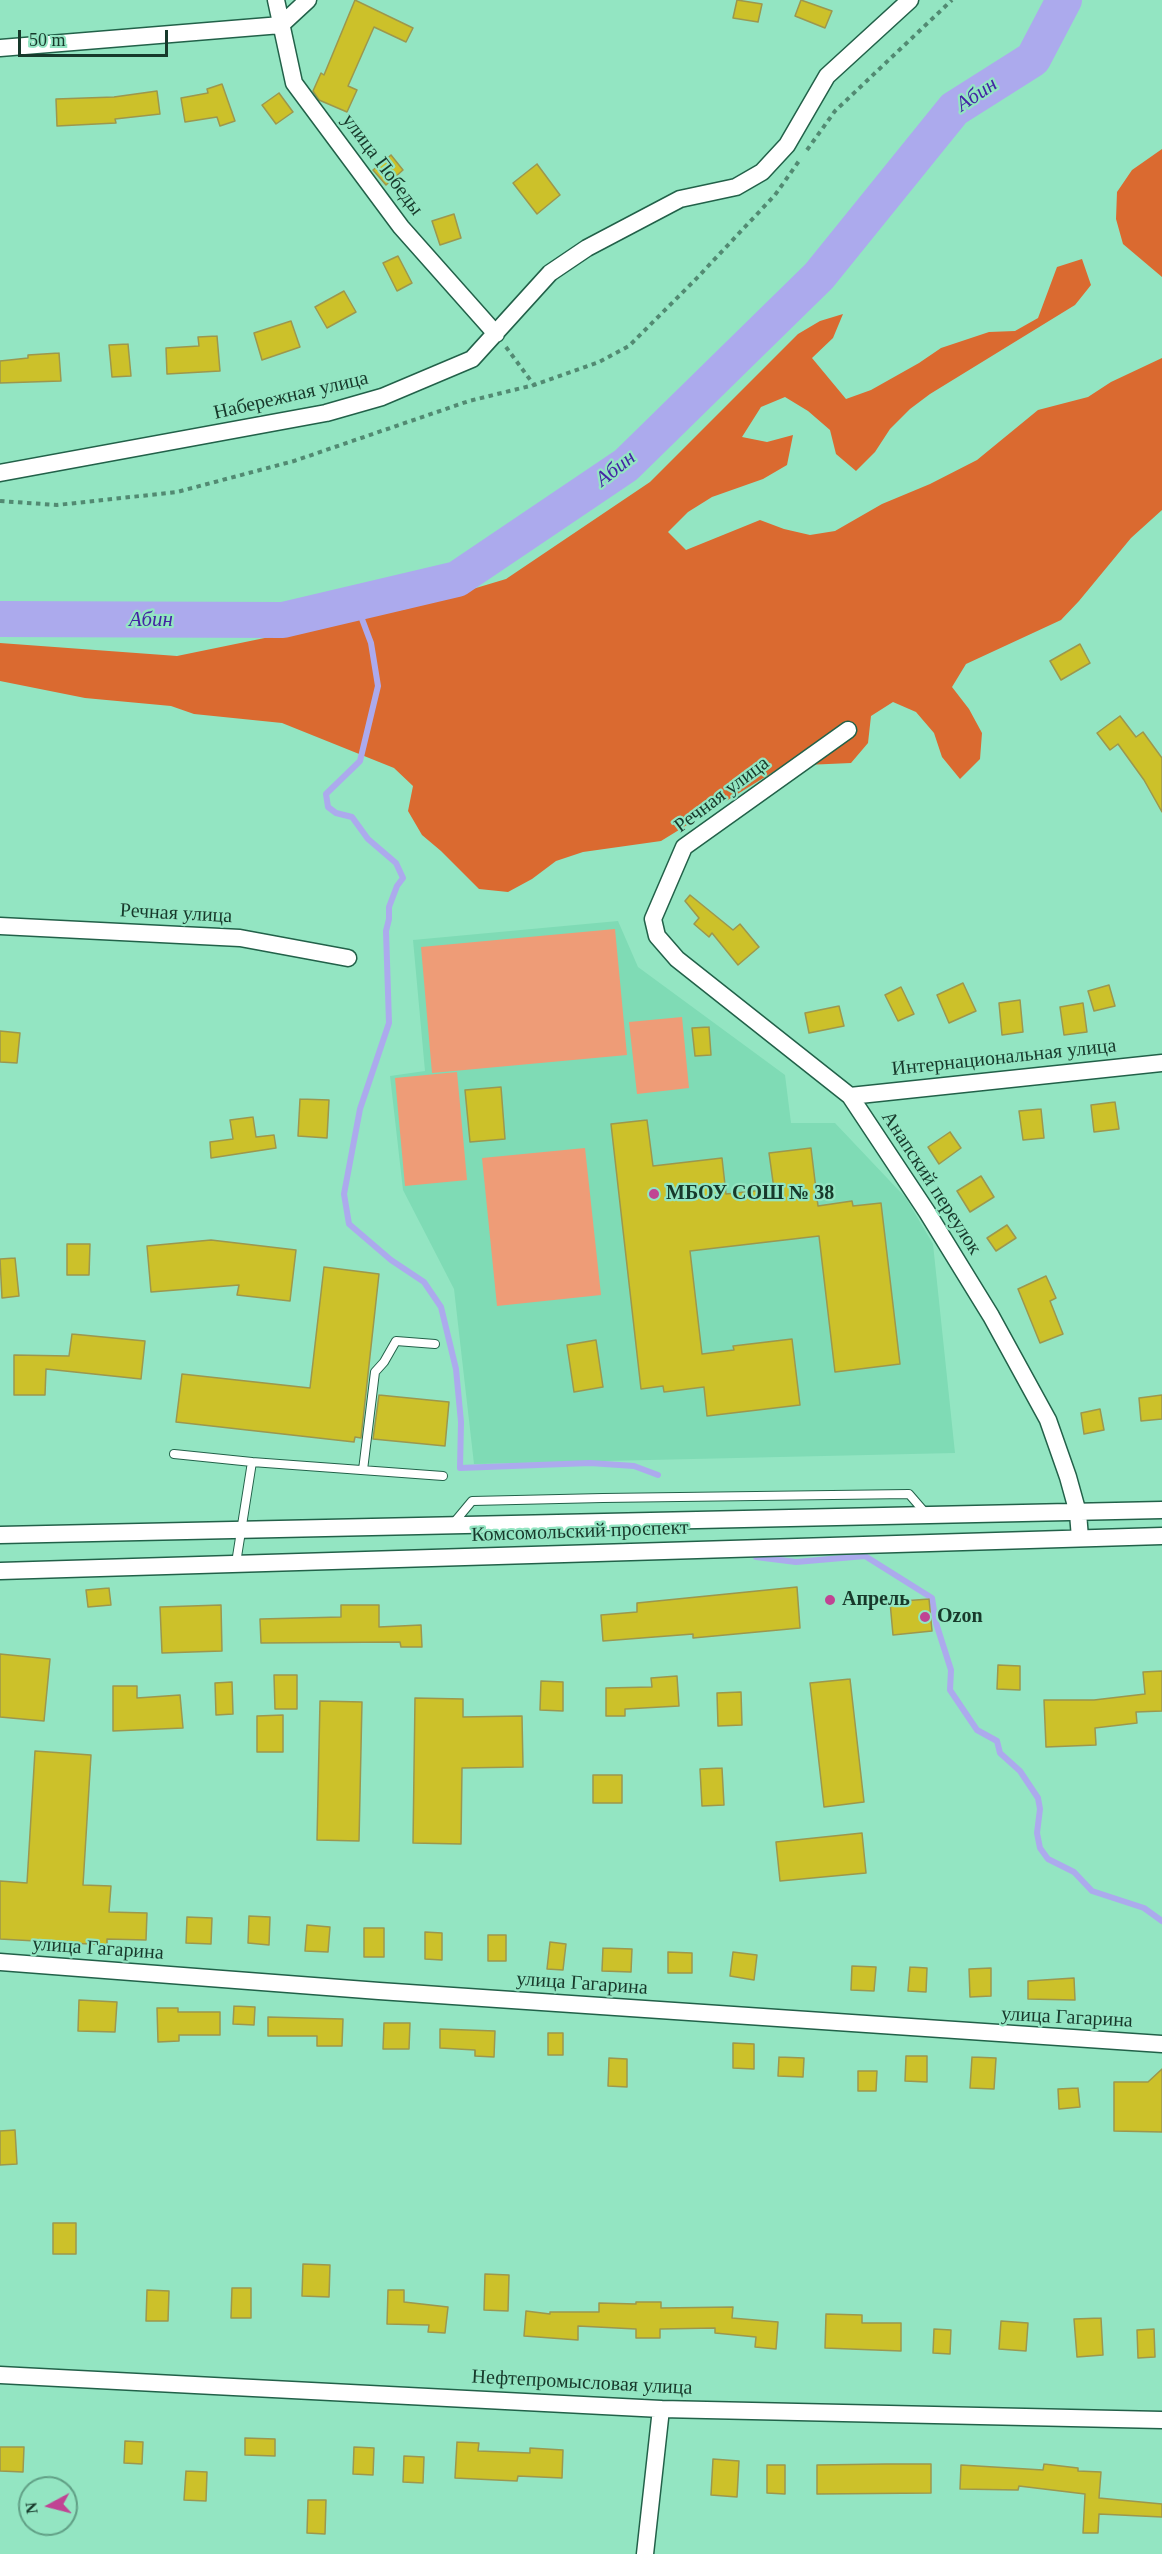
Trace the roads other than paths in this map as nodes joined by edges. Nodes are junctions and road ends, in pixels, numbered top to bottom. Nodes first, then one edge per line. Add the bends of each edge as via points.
1 (276, 0) edge
2 (308, 0) edge
3 (910, 0) edge
4 (281, 25) junction
5 (0, 48) edge
6 (496, 334) junction
7 (0, 473) edge
8 (848, 730) dead end
9 (653, 919) joint
10 (0, 926) edge
11 (348, 958) dead end
12 (1162, 1062) edge
13 (850, 1096) junction
14 (435, 1344) dead end
15 (174, 1454) dead end
16 (252, 1462) junction
17 (363, 1470) junction
18 (443, 1476) dead end
19 (1162, 1510) edge
20 (1078, 1513) junction
21 (928, 1516) junction
22 (452, 1526) junction
23 (242, 1530) junction
24 (0, 1535) edge
25 (1162, 1536) edge
26 (1080, 1538) junction
27 (236, 1563) junction
28 (0, 1571) edge
29 (0, 1962) edge
30 (1162, 2044) edge
31 (0, 2375) edge
32 (661, 2409) junction
33 (1162, 2420) edge
34 (645, 2554) edge

1 - 4 street, улица Победы
2 - 4 street
3 - 6 street, Набережная улица via 826,76 787,145 762,172 736,187 680,199 587,248 549,273
4 - 5 street
4 - 6 street, улица Победы via 294,83 401,227
6 - 7 street, Набережная улица via 472,359 382,397 326,413
8 - 9 street, Речная улица via 684,848
9 - 13 street, Анапский переулок via 657,936 677,959
10 - 11 street, Речная улица via 240,938
12 - 13 street, Интернациональная улица
13 - 20 street, Анапский переулок via 991,1316 1048,1420
14 - 17 lane via 396,1341 375,1372
15 - 16 lane
16 - 17 lane
16 - 23 lane
17 - 18 lane
19 - 20 street, Комсомольский проспект
20 - 21 street, Комсомольский проспект
20 - 26 street, Анапский переулок
21 - 22 street, Комсомольский проспект
21 - 22 lane via 909,1494 472,1501
22 - 23 street, Комсомольский проспект
23 - 24 street, Комсомольский проспект
23 - 27 lane
25 - 26 street, Комсомольский проспект
26 - 27 street, Комсомольский проспект
27 - 28 street, Комсомольский проспект
29 - 30 street, улица Гагарина
31 - 32 street, Нефтепромысловая улица
32 - 33 street, Нефтепромысловая улица
32 - 34 street

